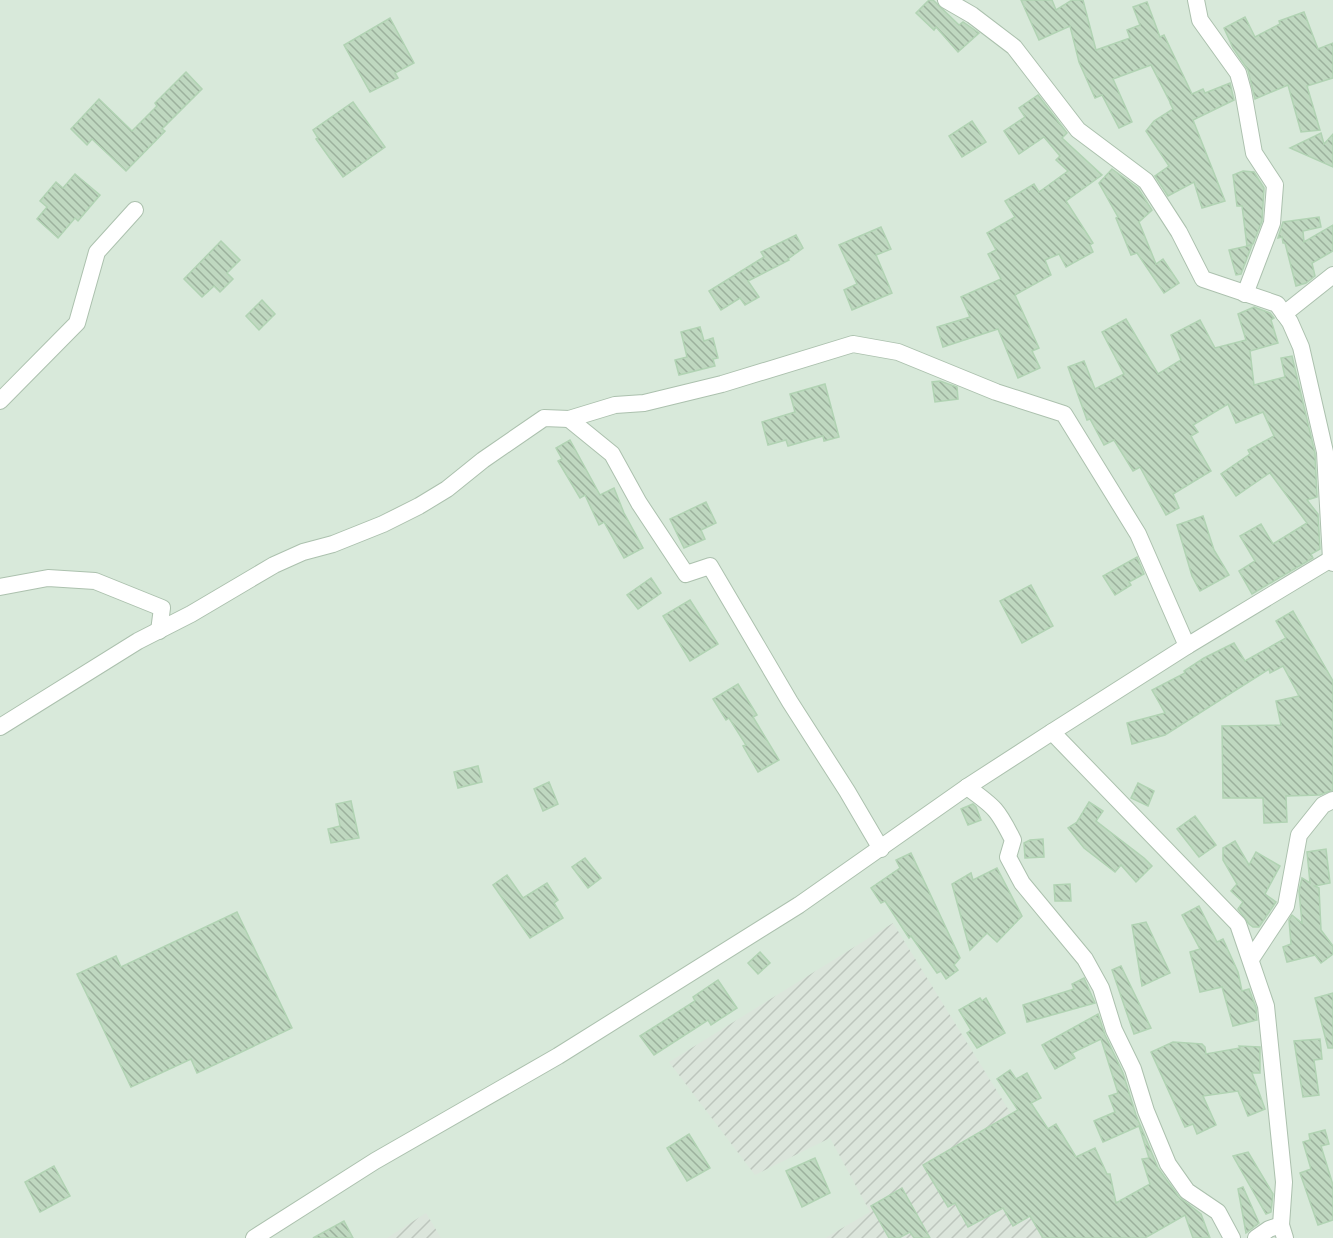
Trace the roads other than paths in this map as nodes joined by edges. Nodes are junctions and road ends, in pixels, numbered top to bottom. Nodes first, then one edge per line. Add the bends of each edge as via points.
1 (946, 0) edge
2 (1196, 0) edge
3 (971, 8) edge
4 (135, 210) dead end
5 (1333, 275) edge
6 (1245, 294) junction
7 (1284, 314) junction
8 (0, 401) edge
9 (569, 419) junction
10 (1332, 561) edge
11 (0, 587) edge
12 (159, 631) junction
13 (1187, 646) junction
14 (0, 727) edge
15 (1052, 732) junction
16 (967, 787) junction
17 (1333, 800) edge
18 (881, 849) junction
19 (1251, 959) junction
20 (1283, 1232) edge
21 (254, 1238) edge
22 (1232, 1238) edge
23 (1256, 1238) edge

1 - 3 street
2 - 6 street via 1200,20 1238,73 1254,153 1275,184 1272,223
3 - 6 street via 1014,47 1078,130 1146,182 1179,232 1203,279
4 - 8 street via 96,252 78,323
5 - 7 street
6 - 7 street via 1277,304
7 - 10 street via 1301,347 1325,452
9 - 12 street via 544,418 419,506 383,524 274,565
9 - 13 street via 615,405 644,403 722,384 853,344 898,352 996,392 1064,414 1138,534
9 - 18 street via 612,454 686,573 710,566
10 - 13 street
11 - 12 street via 48,578 95,581 162,608
12 - 14 street
13 - 15 street
15 - 16 street
15 - 19 street via 1238,924
16 - 18 street
16 - 22 street via 1001,814 1013,840 1008,857 1022,883 1085,959 1101,988 1168,1164 1187,1191 1218,1212
17 - 19 street via 1323,805 1299,835 1286,906
18 - 21 street via 558,1056 375,1161
19 - 20 street via 1266,1006 1284,1182
20 - 23 street via 1269,1229

